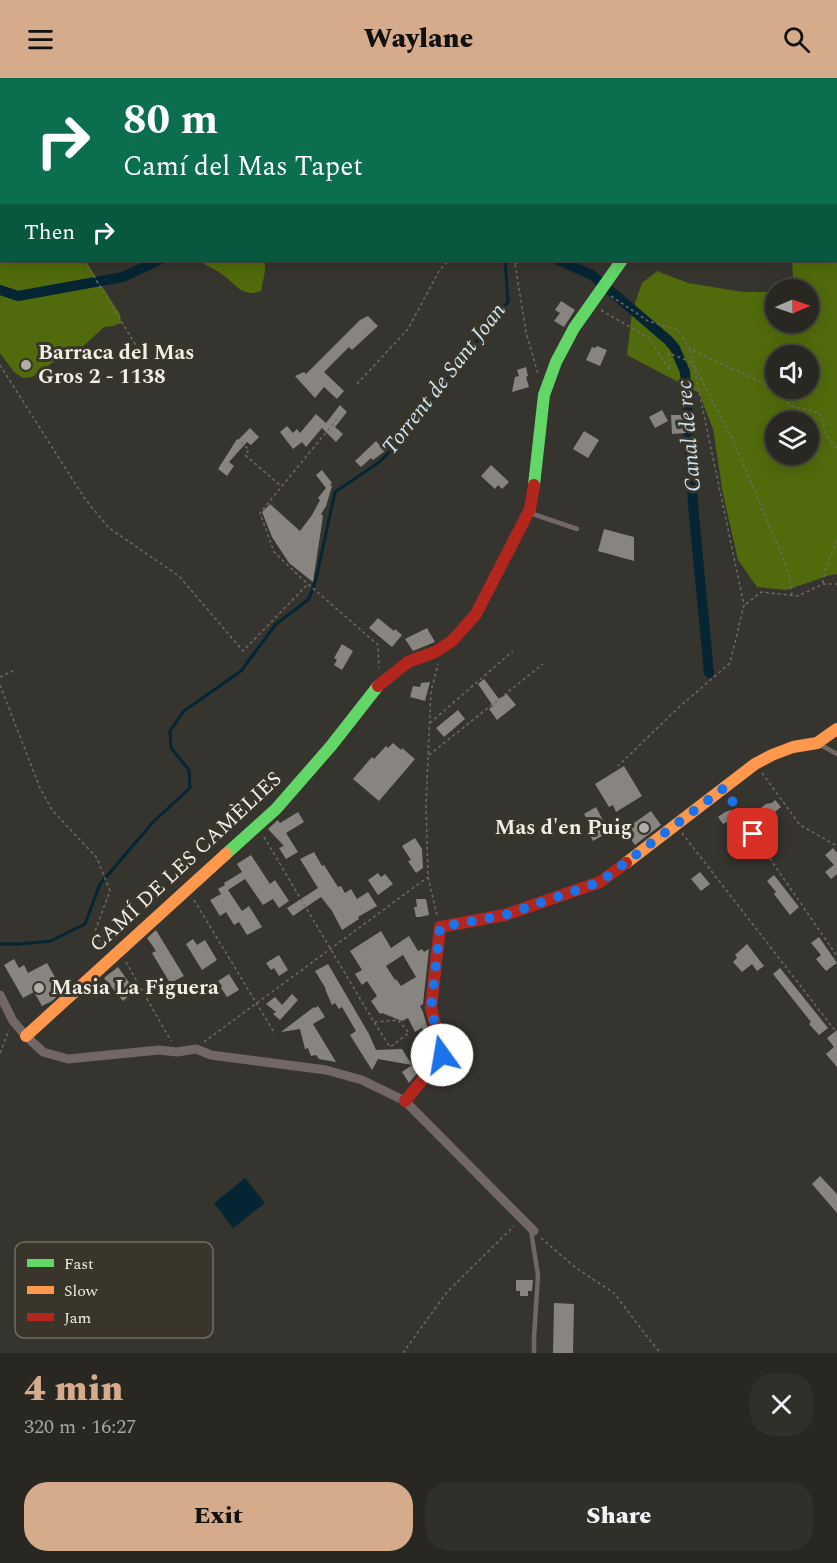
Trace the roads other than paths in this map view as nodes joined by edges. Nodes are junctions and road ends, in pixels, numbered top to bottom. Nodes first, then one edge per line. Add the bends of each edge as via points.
1 (621, 261) edge
2 (528, 512) junction
3 (577, 529) dead end
4 (837, 729) edge
5 (817, 743) junction
6 (837, 754) edge
7 (0, 995) edge
8 (26, 1036) junction
9 (405, 1101) junction
10 (532, 1230) joint
11 (534, 1353) edge

1 - 2 street, CAMÍ DE LES CAMÈLIES via 590,303 555,362 543,395 537,470
2 - 3 lane
2 - 8 street, CAMÍ DE LES CAMÈLIES via 476,614 452,641 408,662 379,684 276,809
4 - 5 street
5 - 6 lane
5 - 9 street via 794,747 755,764 600,882 505,915 440,927 431,1008 442,1055
7 - 8 street
8 - 9 street via 43,1052 68,1059 196,1048 211,1055 327,1070 362,1080
9 - 10 street
10 - 11 lane via 538,1275

